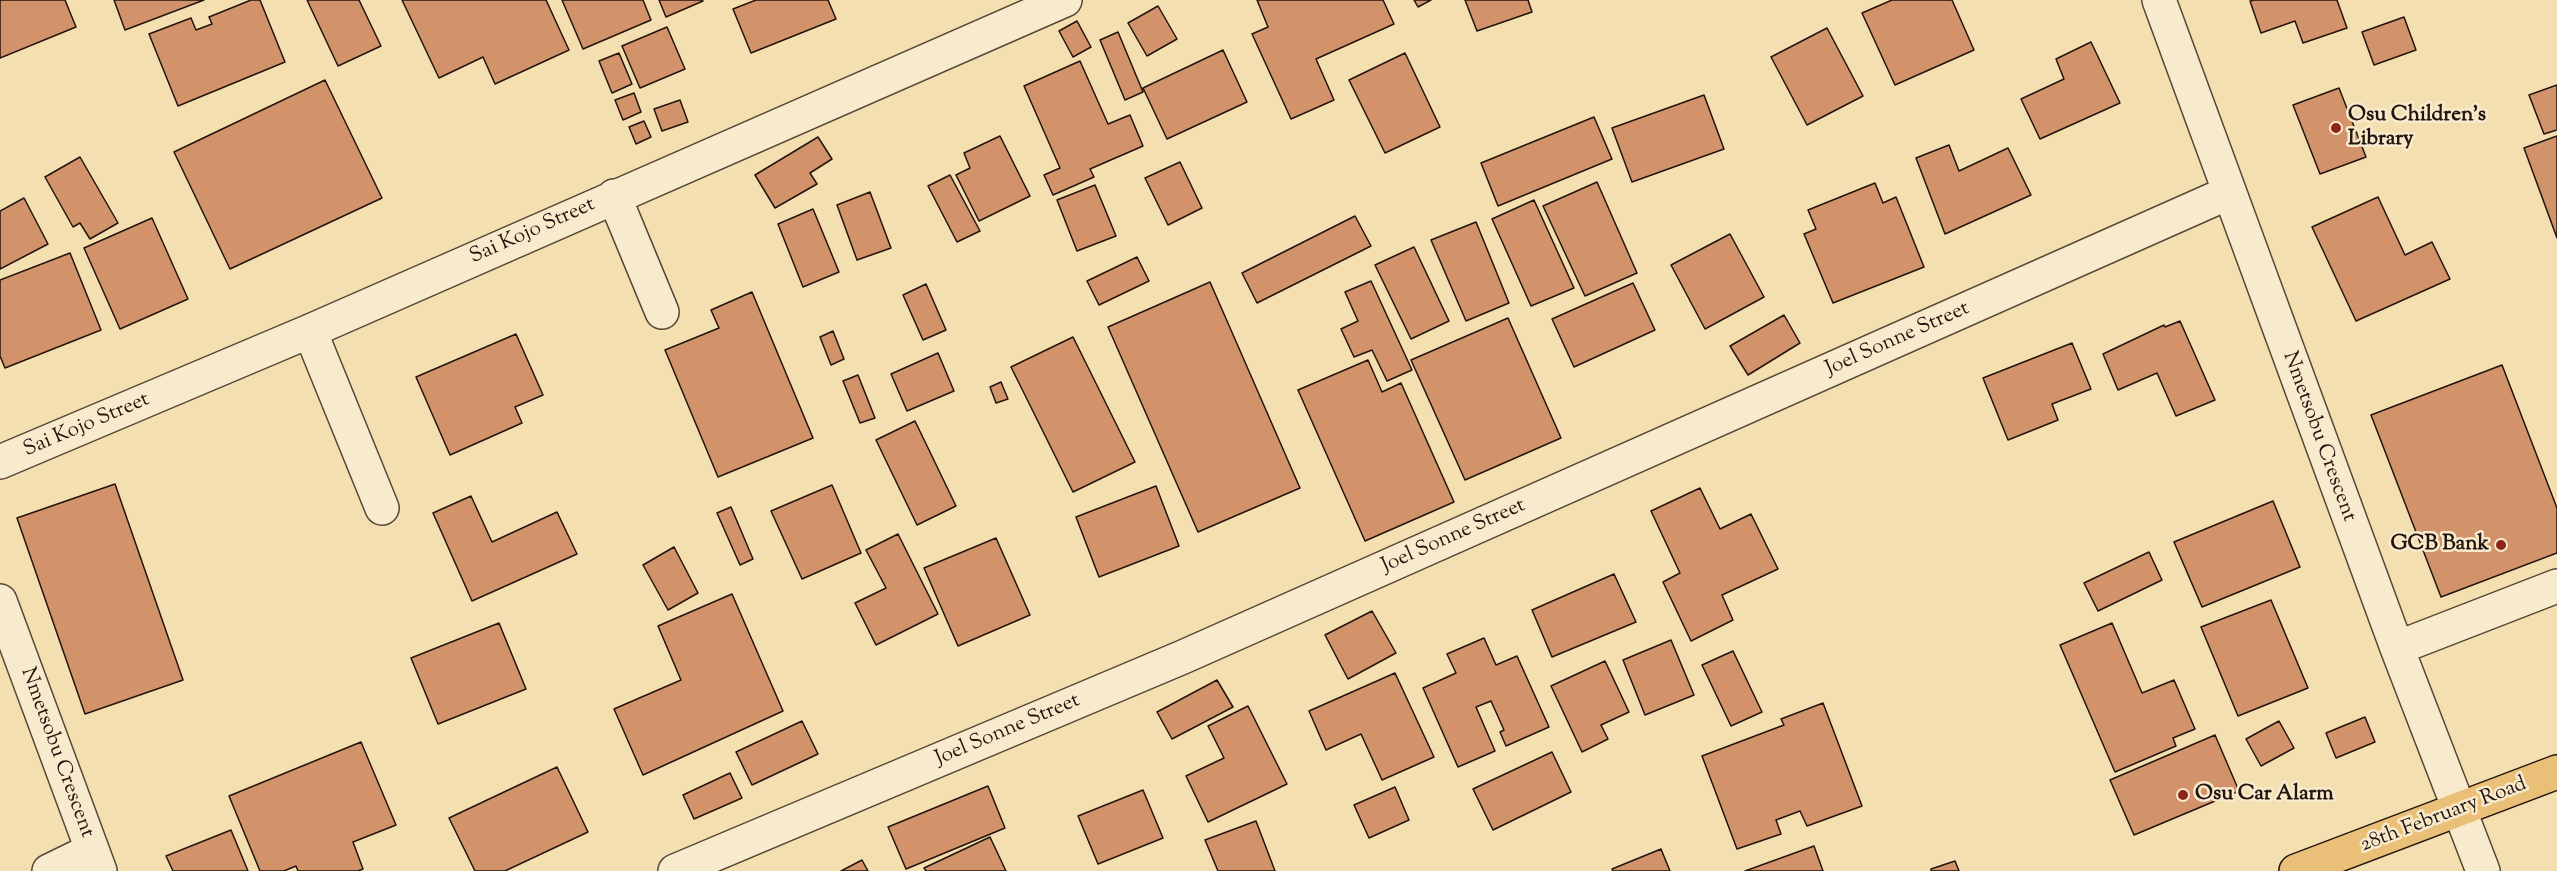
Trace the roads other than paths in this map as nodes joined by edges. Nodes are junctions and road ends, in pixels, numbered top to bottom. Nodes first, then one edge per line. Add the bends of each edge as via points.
1 (1065, 0) edge
2 (2159, 0) edge
3 (2228, 193) junction
4 (614, 196) junction
5 (662, 312) dead end
6 (310, 331) junction
7 (0, 462) edge
8 (382, 508) dead end
9 (2557, 586) edge
10 (0, 601) edge
11 (2397, 648) junction
12 (2557, 772) edge
13 (2460, 811) junction
14 (96, 861) edge
15 (49, 871) edge
16 (675, 871) edge
17 (2296, 871) edge
18 (2483, 871) edge

1 - 4 street, Sai Kojo Street
2 - 3 street, Nmetsobu Crescent
3 - 11 street, Nmetsobu Crescent
3 - 16 street, Joel Sonne Street via 1183,657
4 - 5 street
4 - 6 street, Sai Kojo Street
6 - 7 street, Sai Kojo Street
6 - 8 street
9 - 11 street
10 - 14 street, Nmetsobu Crescent
11 - 13 street, Nmetsobu Crescent
12 - 13 main road, 28th February Road
13 - 17 main road, 28th February Road
13 - 18 street, Nmetsobu Crescent
14 - 15 street

